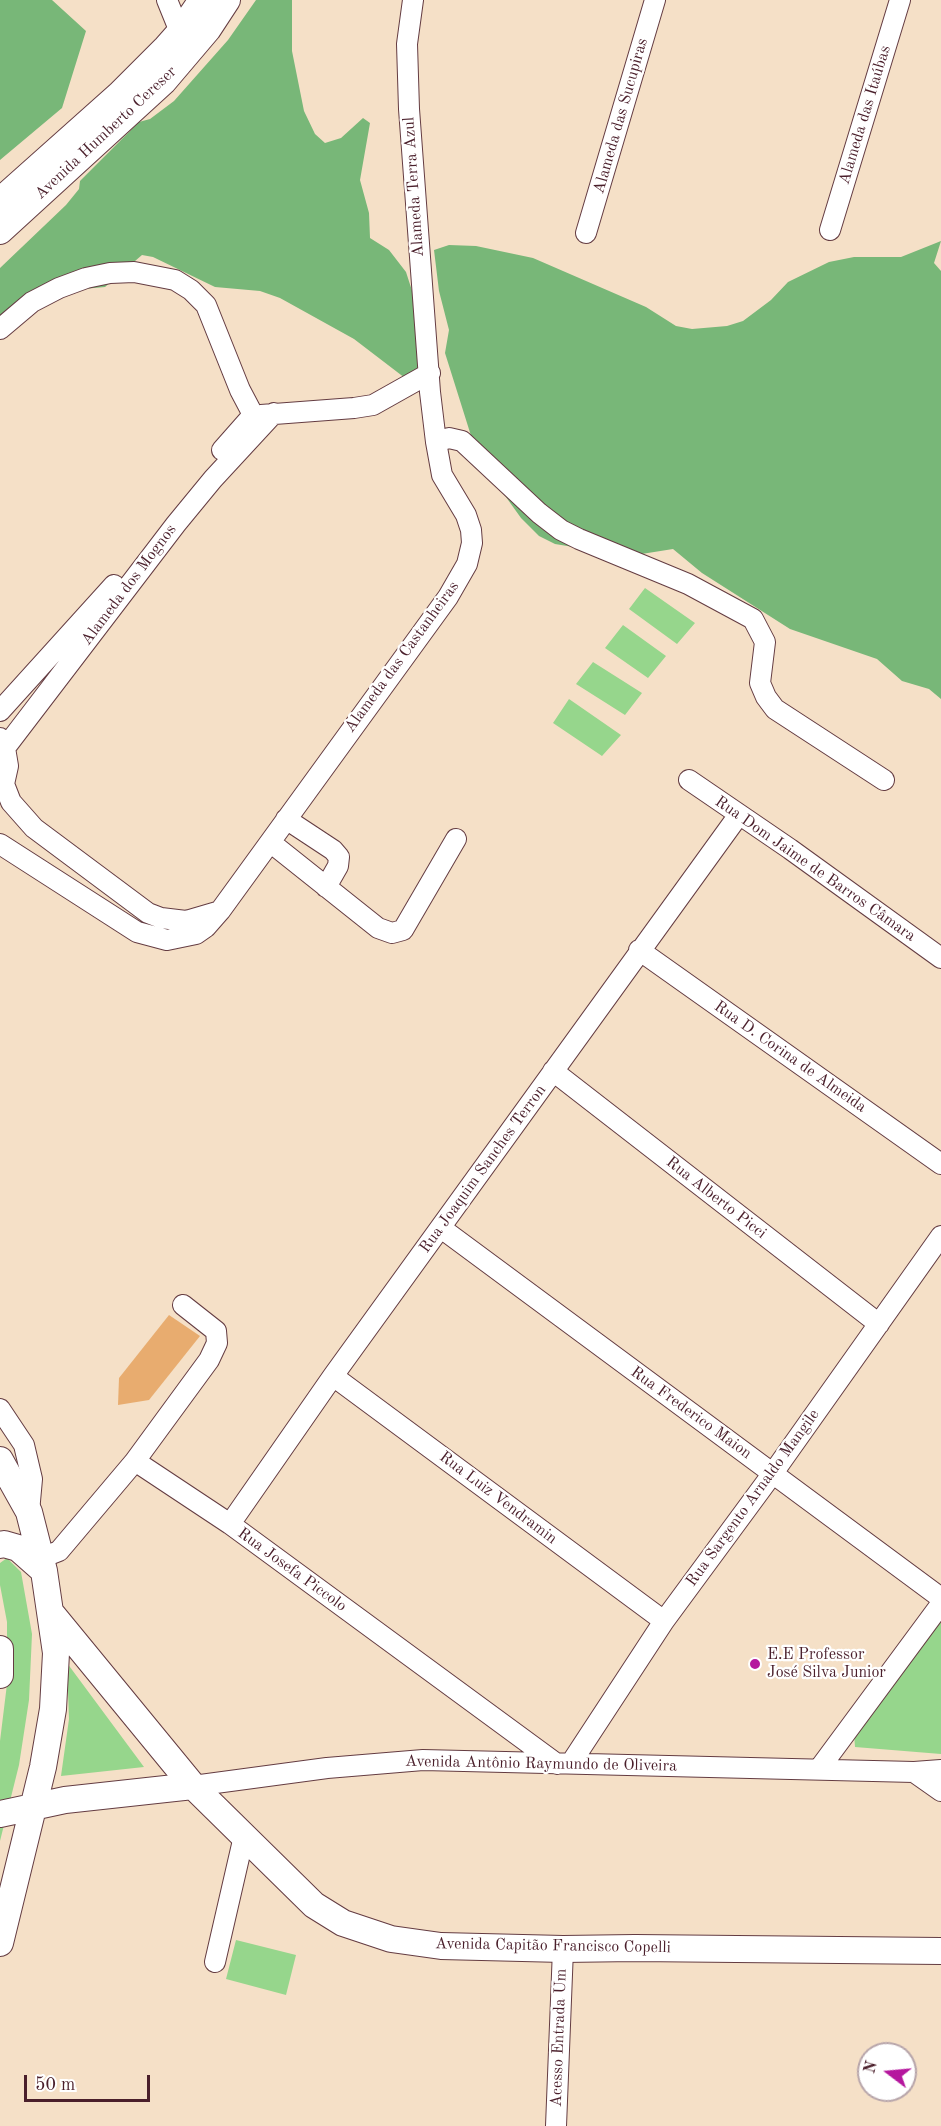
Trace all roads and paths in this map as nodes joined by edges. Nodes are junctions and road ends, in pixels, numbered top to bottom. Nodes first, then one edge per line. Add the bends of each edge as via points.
1 (167, 0) edge
2 (202, 0) edge
3 (226, 0) edge
4 (413, 0) edge
5 (655, 0) edge
6 (900, 0) edge
7 (180, 32) junction
8 (0, 201) edge
9 (830, 230) dead end
10 (0, 231) edge
11 (586, 233) dead end
12 (0, 329) edge
13 (430, 373) junction
14 (256, 422) junction
15 (436, 442) junction
16 (0, 711) edge
17 (3, 743) edge
18 (689, 780) dead end
19 (884, 780) dead end
20 (2, 788) edge
21 (738, 816) junction
22 (286, 819) junction
23 (456, 839) dead end
24 (270, 842) junction
25 (0, 844) edge
26 (326, 886) junction
27 (220, 911) junction
28 (639, 950) junction
29 (941, 958) edge
30 (553, 1071) junction
31 (941, 1164) edge
32 (441, 1228) junction
33 (941, 1236) edge
34 (183, 1305) dead end
35 (879, 1324) junction
36 (333, 1376) junction
37 (0, 1409) edge
38 (0, 1460) edge
39 (135, 1461) junction
40 (773, 1473) junction
41 (16, 1504) edge
42 (230, 1524) junction
43 (0, 1545) edge
44 (43, 1565) junction
45 (941, 1598) edge
46 (941, 1604) edge
47 (51, 1613) junction
48 (664, 1621) junction
49 (0, 1649) edge
50 (0, 1675) edge
51 (564, 1763) junction
52 (819, 1769) junction
53 (941, 1770) edge
54 (914, 1772) junction
55 (193, 1786) junction
56 (941, 1791) edge
57 (32, 1808) junction
58 (0, 1814) edge
59 (244, 1836) junction
60 (0, 1943) edge
61 (563, 1949) junction
62 (941, 1951) edge
63 (215, 1962) dead end
64 (556, 2126) edge

1 - 7 street
2 - 7 main road, Avenida Humberto Cereser
3 - 10 main road, Avenida Humberto Cereser via 208,29 163,82
4 - 13 street, Alameda Terra Azul via 407,44 409,109
5 - 11 street, Alameda das Sucupiras
6 - 9 street, Alameda das Itaúbas
7 - 8 main road, Avenida Humberto Cereser via 120,94
12 - 14 street via 32,302 86,278 134,272 175,280 206,305
13 - 14 street via 373,405 274,413
13 - 15 street, Alameda das Castanheiras
14 - 16 street, Alameda dos Mognos via 166,516 106,595
14 - 17 street, Alameda dos Mognos
15 - 19 street via 448,438 462,441 561,530 688,584 753,619 765,642 760,683 775,709
15 - 22 street, Alameda das Castanheiras via 442,475 466,514 471,530 467,564 448,597
17 - 20 street via 9,766
18 - 21 street, Rua Dom Jaime de Barros Câmara
20 - 27 street via 34,828 148,913 186,921
21 - 28 street, Rua Joaquim Sanches Terron
21 - 29 street, Rua Dom Jaime de Barros Câmara
22 - 24 street, Alameda das Castanheiras
22 - 26 street via 339,857
23 - 26 street via 403,930 392,933 378,928
24 - 26 street
24 - 27 street, Alameda das Castanheiras
25 - 27 street, Alameda das Castanheiras via 148,936 167,940 196,934
28 - 30 street, Rua Joaquim Sanches Terron
28 - 31 street, Rua D. Corina de Almeida
30 - 32 street, Rua Joaquim Sanches Terron
30 - 35 street, Rua Alberto Picci
32 - 36 street, Rua Joaquim Sanches Terron
32 - 40 street, Rua Frederico Maion
33 - 35 street, Rua Sargento Arnaldo Mangile
34 - 39 street via 216,1331 217,1343 209,1360
35 - 40 street, Rua Sargento Arnaldo Mangile
36 - 42 street, Rua Joaquim Sanches Terron
36 - 48 street, Rua Luiz Vendramin
37 - 41 street via 24,1445 32,1479
38 - 41 main road
39 - 42 street, Rua Josefa Piccolo
39 - 44 street
40 - 45 street, Rua Frederico Maion
40 - 48 street, Rua Sargento Arnaldo Mangile
41 - 44 main road
42 - 51 street, Rua Josefa Piccolo
43 - 44 main road via 18,1548
44 - 47 main road
46 - 52 street
47 - 55 main road, Avenida Capitão Francisco Copelli
47 - 57 main road via 56,1653 53,1709
48 - 51 street, Rua Sargento Arnaldo Mangile
49 - 50 main road
51 - 52 street, Avenida Antônio Raymundo de Oliveira
51 - 55 street, Avenida Antônio Raymundo de Oliveira via 423,1760
52 - 54 street, Avenida Antônio Raymundo de Oliveira
53 - 54 street, Avenida Antônio Raymundo de Oliveira
54 - 56 street
55 - 57 main road, Avenida Antônio Raymundo de Oliveira via 64,1800
55 - 59 main road, Avenida Capitão Francisco Copelli
57 - 58 main road, Avenida Antônio Raymundo de Oliveira
57 - 60 main road
59 - 61 main road, Avenida Capitão Francisco Copelli via 314,1905 343,1923 392,1939 441,1946
59 - 63 street
61 - 62 main road, Avenida Capitão Francisco Copelli
61 - 64 street, Acesso Entrada Um

